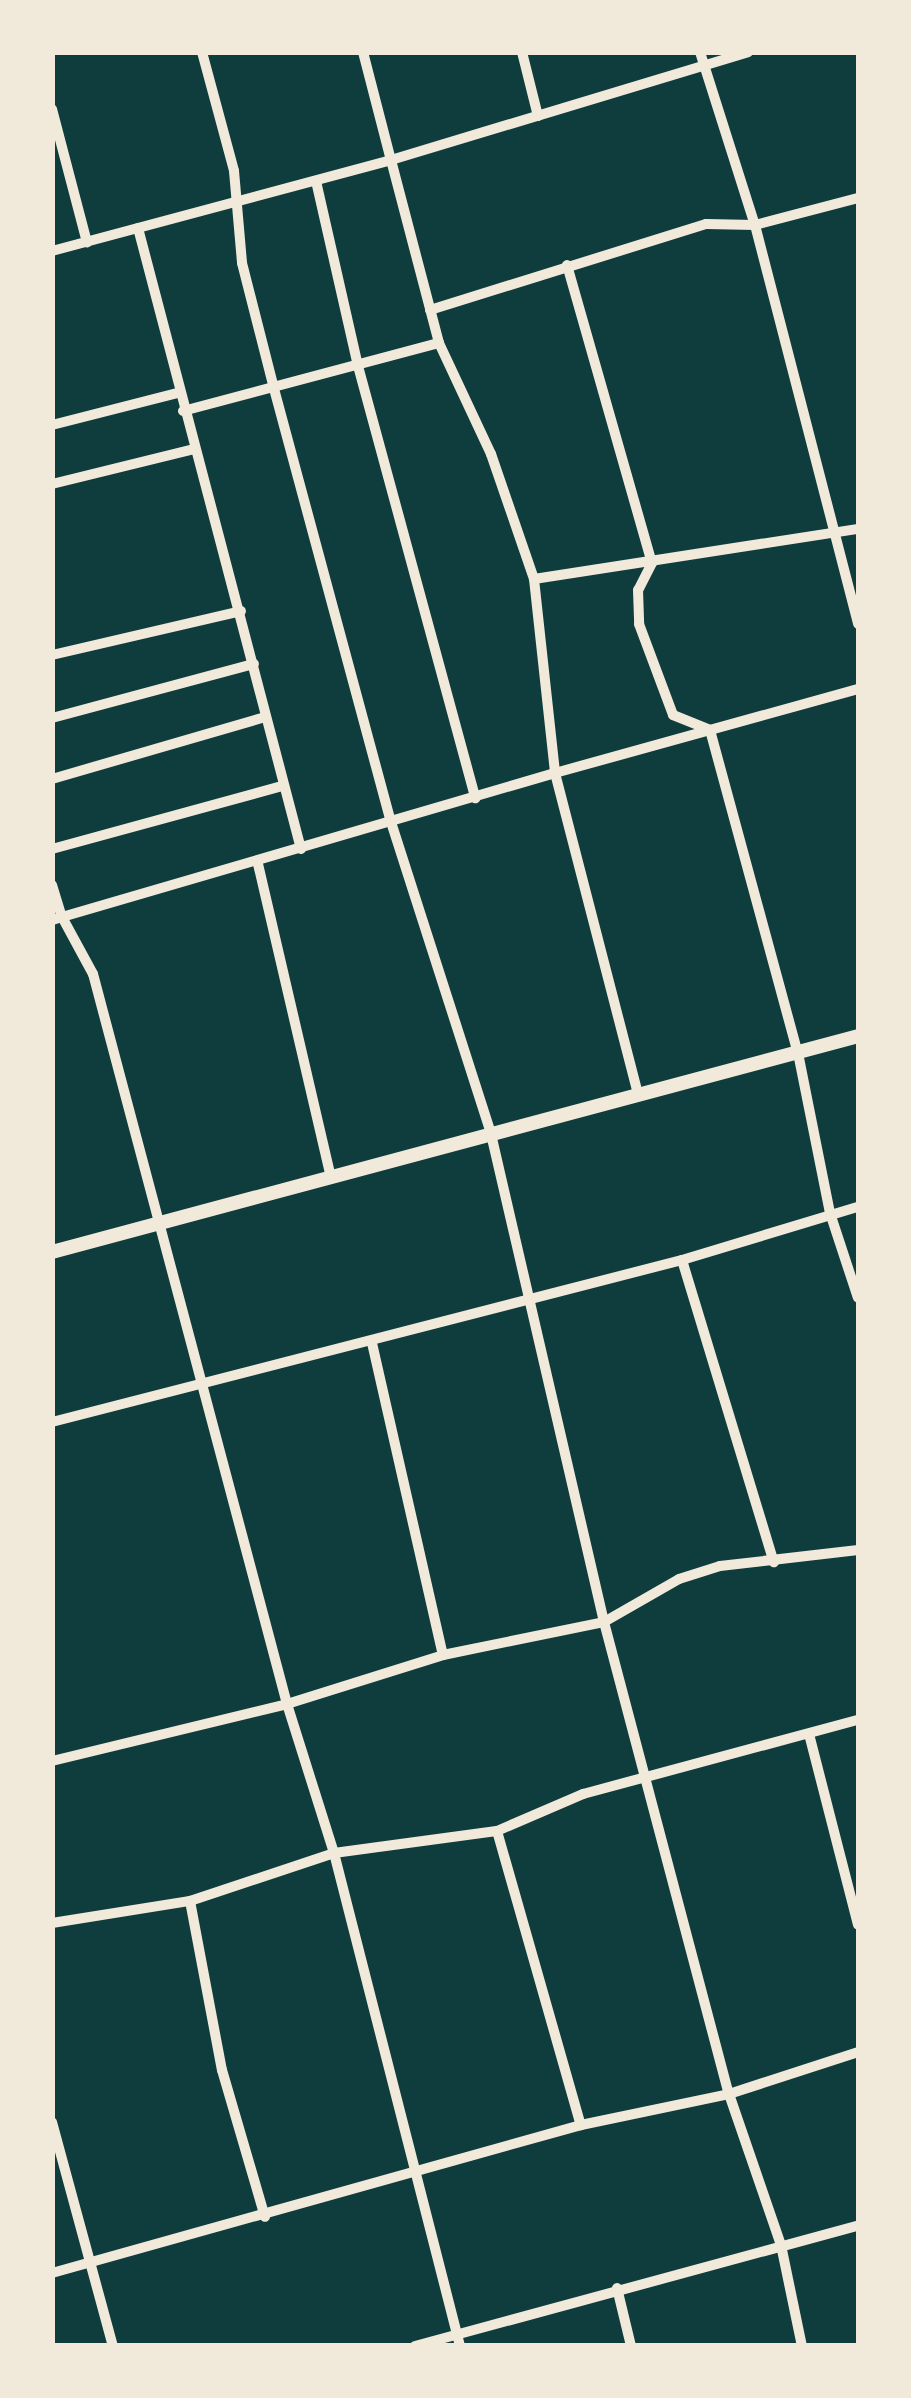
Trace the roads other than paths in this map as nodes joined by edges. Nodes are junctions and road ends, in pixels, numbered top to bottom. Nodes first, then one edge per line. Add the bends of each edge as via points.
1 (202, 52) edge
2 (364, 52) edge
3 (522, 52) edge
4 (700, 52) edge
5 (748, 52) edge
6 (704, 67) junction
7 (52, 109) edge
8 (538, 116) junction
9 (390, 160) junction
10 (316, 181) junction
11 (858, 198) edge
12 (237, 202) junction
13 (755, 225) junction
14 (138, 228) junction
15 (88, 242) junction
16 (52, 251) edge
17 (567, 265) junction
18 (430, 310) junction
19 (439, 343) junction
20 (358, 366) junction
21 (273, 386) junction
22 (178, 393) junction
23 (183, 411) junction
24 (52, 425) edge
25 (194, 450) junction
26 (52, 484) edge
27 (858, 529) edge
28 (831, 535) junction
29 (652, 563) junction
30 (534, 579) junction
31 (241, 611) junction
32 (858, 624) edge
33 (52, 655) edge
34 (254, 664) junction
35 (858, 690) edge
36 (265, 717) junction
37 (52, 718) edge
38 (710, 730) junction
39 (554, 773) junction
40 (52, 779) edge
41 (283, 786) junction
42 (476, 798) junction
43 (392, 822) junction
44 (52, 849) edge
45 (301, 849) junction
46 (258, 864) junction
47 (52, 885) edge
48 (57, 918) edge
49 (858, 1036) edge
50 (798, 1052) junction
51 (638, 1094) junction
52 (491, 1134) junction
53 (331, 1178) junction
54 (858, 1206) edge
55 (830, 1213) junction
56 (163, 1224) junction
57 (52, 1252) edge
58 (682, 1260) junction
59 (534, 1298) junction
60 (858, 1298) edge
61 (372, 1343) junction
62 (206, 1384) junction
63 (52, 1422) edge
64 (858, 1550) edge
65 (774, 1562) junction
66 (604, 1622) junction
67 (443, 1656) junction
68 (287, 1704) junction
69 (858, 1720) edge
70 (809, 1734) junction
71 (52, 1761) edge
72 (648, 1777) junction
73 (496, 1830) junction
74 (334, 1853) junction
75 (190, 1901) junction
76 (52, 1923) edge
77 (858, 1925) edge
78 (858, 2052) edge
79 (730, 2094) junction
80 (52, 2122) edge
81 (581, 2125) junction
82 (417, 2171) junction
83 (265, 2216) junction
84 (858, 2226) edge
85 (781, 2245) junction
86 (94, 2263) junction
87 (52, 2274) edge
88 (617, 2288) junction
89 (458, 2340) edge
90 (112, 2346) edge
91 (416, 2346) edge
92 (631, 2346) edge
93 (802, 2346) edge

1 - 12 street
2 - 9 street
3 - 8 street
4 - 6 street
5 - 6 street
6 - 8 street
6 - 13 street
7 - 15 street
8 - 9 street
9 - 10 street
9 - 18 street
10 - 12 street
10 - 20 street
11 - 13 street
12 - 14 street
12 - 21 street via 242,263
13 - 17 street via 706,224
13 - 28 street
14 - 15 street
14 - 22 street
15 - 16 street
17 - 18 street
17 - 29 street
18 - 19 street
19 - 20 street
19 - 30 street via 490,454
20 - 21 street
20 - 42 street
21 - 23 street
21 - 43 street
22 - 23 street
22 - 24 street
23 - 25 street
25 - 26 street
25 - 31 street via 221,523
27 - 28 street
28 - 29 street
28 - 32 street
29 - 30 street
29 - 38 street via 638,590 639,624 661,690 673,716
30 - 39 street
31 - 33 street
31 - 34 street
34 - 36 street
34 - 37 street
35 - 38 street
36 - 40 street
36 - 41 street
38 - 39 street
38 - 50 street
39 - 42 street
39 - 51 street
41 - 44 street
41 - 45 street
42 - 43 street
43 - 45 street
43 - 52 street
45 - 46 street
46 - 48 street
46 - 53 street
47 - 48 street
48 - 56 street via 94,974
49 - 50 street
50 - 51 street
50 - 55 street
51 - 52 street
52 - 53 street
52 - 59 street
53 - 56 street
54 - 55 street
55 - 58 street
55 - 60 street
56 - 57 street
56 - 62 street
58 - 59 street
58 - 65 street
59 - 61 street
59 - 66 street
61 - 62 street
61 - 67 street
62 - 63 street
62 - 68 street
64 - 65 street
65 - 66 street via 720,1566 680,1579
66 - 67 street
66 - 72 street
67 - 68 street
68 - 71 street
68 - 74 street
69 - 70 street
70 - 72 street
70 - 77 street
72 - 73 street via 583,1794
72 - 79 street
73 - 74 street
73 - 81 street
74 - 75 street
74 - 82 street
75 - 76 street
75 - 83 street via 222,2070
78 - 79 street
79 - 81 street
79 - 85 street
80 - 86 street
81 - 82 street
82 - 83 street
82 - 89 street
83 - 86 street
84 - 85 street
85 - 88 street
85 - 93 street
86 - 87 street
86 - 90 street
88 - 89 street
88 - 92 street
89 - 91 street

